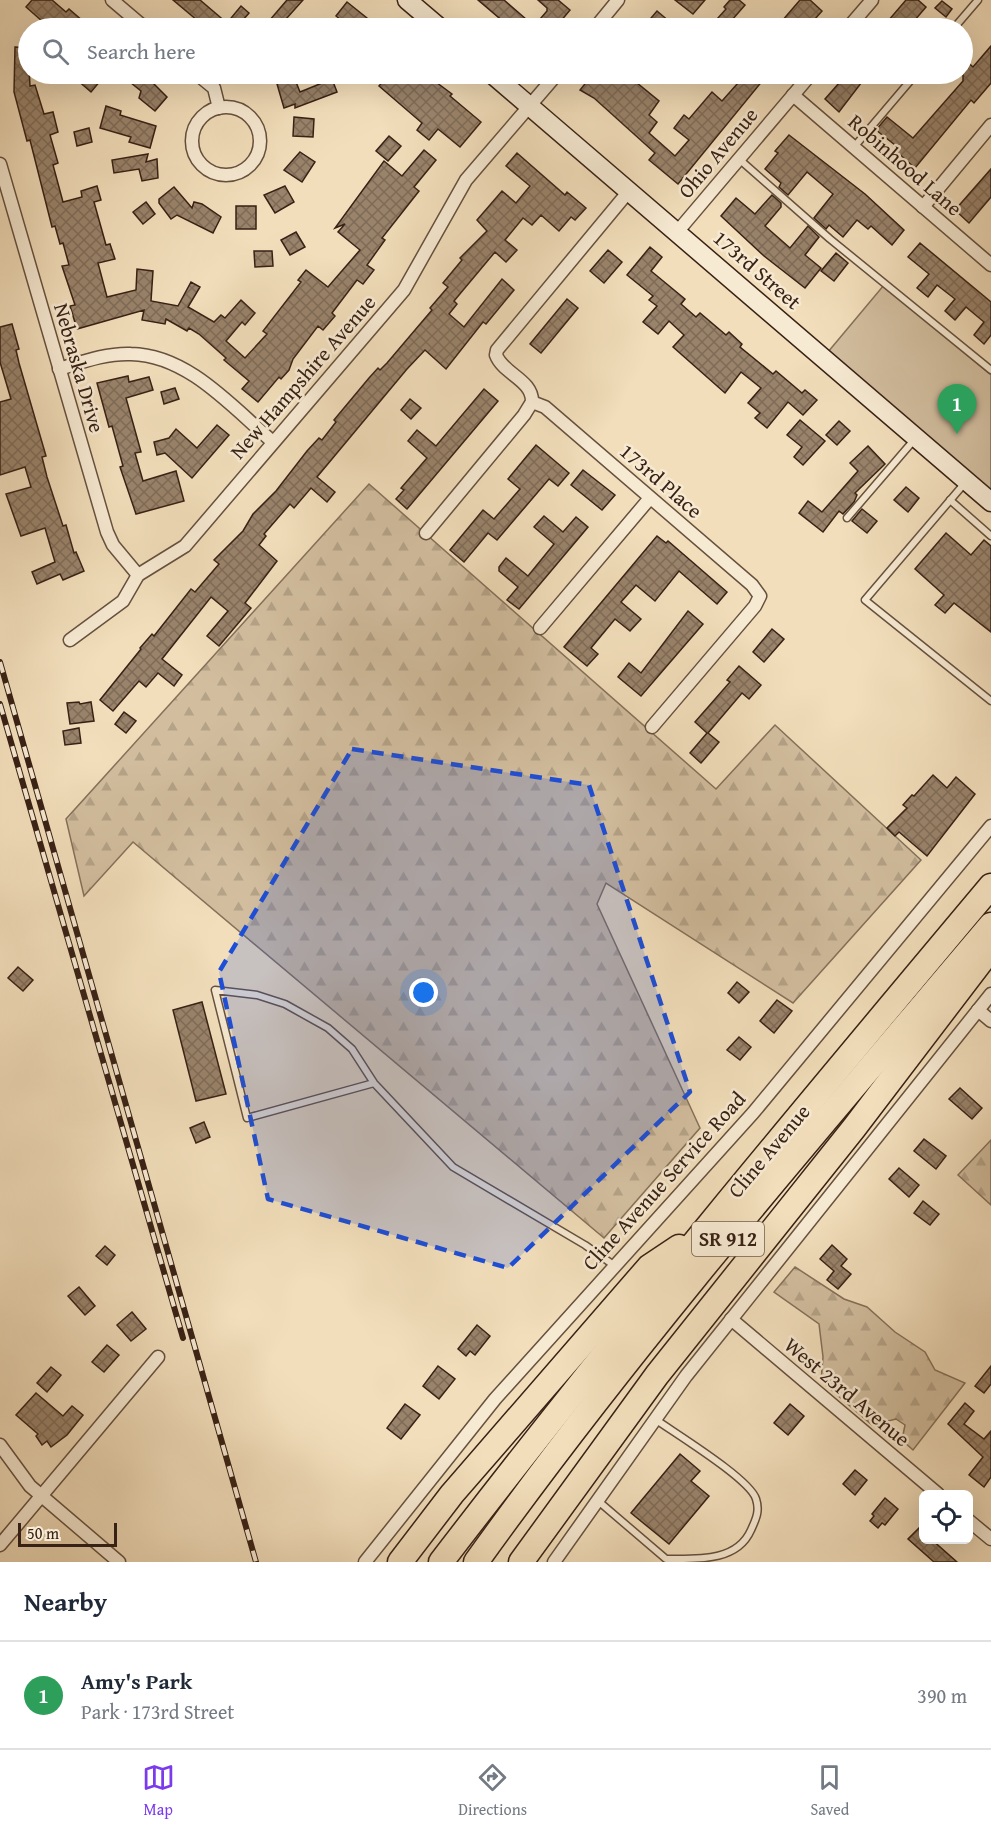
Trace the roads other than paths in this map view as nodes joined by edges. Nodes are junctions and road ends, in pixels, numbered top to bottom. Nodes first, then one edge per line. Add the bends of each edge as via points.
1 (112, 0) edge
2 (407, 0) edge
3 (618, 0) edge
4 (872, 0) edge
5 (978, 0) edge
6 (133, 18) edge
7 (428, 18) edge
8 (603, 18) edge
9 (857, 18) edge
10 (963, 18) edge
11 (209, 84) edge
12 (504, 84) edge
13 (549, 84) edge
14 (802, 84) edge
15 (908, 84) edge
16 (793, 95) junction
17 (530, 106) junction
18 (219, 108) junction
19 (991, 125) edge
20 (854, 147) junction
21 (739, 159) junction
22 (0, 164) edge
23 (629, 191) junction
24 (923, 207) junction
25 (678, 231) junction
26 (991, 265) edge
27 (59, 369) junction
28 (991, 370) edge
29 (532, 402) junction
30 (916, 437) junction
31 (273, 442) junction
32 (966, 481) junction
33 (650, 498) junction
34 (950, 500) junction
35 (991, 502) edge
36 (847, 518) dead end
37 (426, 533) dead end
38 (991, 536) edge
39 (138, 575) junction
40 (540, 628) dead end
41 (70, 640) dead end
42 (991, 701) edge
43 (652, 727) dead end
44 (991, 826) edge
45 (991, 886) edge
46 (991, 925) edge
47 (991, 940) edge
48 (991, 994) edge
49 (978, 1010) junction
50 (991, 1021) edge
51 (374, 1083) junction
52 (701, 1232) junction
53 (615, 1266) junction
54 (731, 1318) junction
55 (158, 1357) dead end
56 (655, 1419) junction
57 (0, 1445) edge
58 (933, 1490) edge
59 (41, 1496) junction
60 (597, 1500) junction
61 (973, 1523) edge
62 (991, 1539) edge
63 (0, 1545) edge
64 (118, 1562) edge
65 (365, 1562) edge
66 (400, 1562) edge
67 (441, 1562) edge
68 (476, 1562) edge
69 (521, 1562) edge
70 (554, 1562) edge

1 - 6 street
2 - 7 street
3 - 8 street
4 - 9 street
5 - 10 lane
11 - 18 street
12 - 17 street, 173rd Street
13 - 17 street, New Hampshire Avenue
14 - 16 street, Ohio Avenue
15 - 20 lane
16 - 20 street, Robinhood Lane
16 - 21 street, Ohio Avenue
17 - 23 street, 173rd Street
17 - 31 street, New Hampshire Avenue via 466,180 404,290
18 - 18 street via 242,111 257,128 259,150 254,161 235,174 214,173 193,149 195,128 201,119
19 - 24 street
20 - 24 street, Robinhood Lane
21 - 25 street, Ohio Avenue
21 - 28 lane
22 - 27 street, Nebraska Drive
23 - 25 street, 173rd Street
23 - 29 street via 497,350 499,362 530,391
24 - 26 street, Robinhood Lane
25 - 30 street, 173rd Street
27 - 31 street via 108,356 147,355 165,359 203,382
27 - 39 street, Nebraska Drive via 107,532
29 - 33 street, 173rd Place via 545,407
29 - 37 street
30 - 32 street, 173rd Street
30 - 36 lane
31 - 39 street, New Hampshire Avenue via 185,546
32 - 34 lane
32 - 35 street, 173rd Street
33 - 40 street
33 - 43 street, 173rd Place via 760,596
34 - 38 lane
34 - 42 lane via 865,600
39 - 41 street, New Hampshire Avenue via 123,601
44 - 53 street, Cline Avenue Service Road via 753,1113
45 - 52 highway, Cline Avenue / SR 912
46 - 68 highway, Cline Avenue / SR 912 via 762,1197 559,1447
47 - 69 highway via 982,960 657,1375
48 - 49 street
49 - 50 street
49 - 54 street
51 - 51 lane via 345,1041 303,1013 257,995 215,990 247,1118
51 - 53 lane via 461,1173
52 - 66 highway via 649,1267 452,1494
52 - 67 highway, Cline Avenue / SR 912
53 - 65 street, Cline Avenue Service Road via 495,1399
54 - 56 street
54 - 58 street, West 23rd Avenue
55 - 59 street
56 - 60 street
56 - 60 lane via 741,1480 755,1497 758,1513 750,1534 734,1552 718,1559 666,1559
57 - 59 street
59 - 63 street
59 - 64 street
60 - 70 street
61 - 62 street

